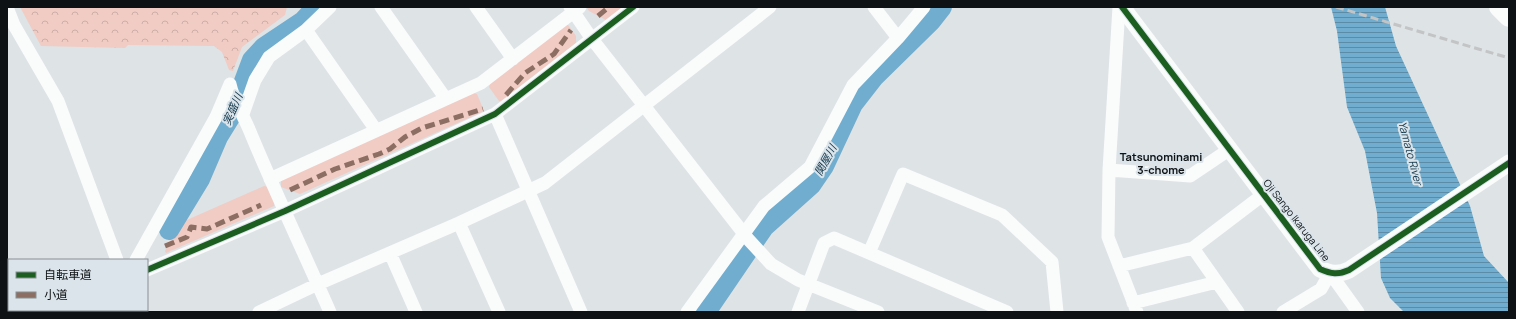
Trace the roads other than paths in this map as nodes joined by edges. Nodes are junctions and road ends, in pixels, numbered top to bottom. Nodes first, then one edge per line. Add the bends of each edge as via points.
1 (7, 7) edge
2 (330, 7) edge
3 (381, 7) edge
4 (476, 7) edge
5 (633, 7) edge
6 (770, 7) edge
7 (874, 7) edge
8 (924, 7) edge
9 (1119, 7) edge
10 (1122, 7) edge
11 (1500, 7) edge
12 (575, 9) edge
13 (1509, 17) edge
14 (306, 30) junction
15 (898, 38) junction
16 (592, 39) junction
17 (513, 59) junction
18 (446, 98) junction
19 (644, 104) junction
20 (242, 111) junction
21 (495, 114) junction
22 (376, 130) junction
23 (1230, 149) junction
24 (1509, 163) edge
25 (1109, 170) junction
26 (270, 179) junction
27 (528, 191) junction
28 (1264, 194) junction
29 (285, 211) junction
30 (459, 223) junction
31 (746, 236) junction
32 (1193, 248) junction
33 (390, 253) junction
34 (869, 253) junction
35 (117, 259) edge
36 (137, 259) edge
37 (1119, 266) junction
38 (148, 270) edge
39 (1330, 273) junction
40 (1217, 282) junction
41 (318, 284) junction
42 (1135, 307) edge
43 (258, 312) edge
44 (330, 312) edge
45 (416, 312) edge
46 (500, 312) edge
47 (581, 312) edge
48 (687, 312) edge
49 (798, 312) edge
50 (878, 312) edge
51 (1007, 312) edge
52 (1057, 312) edge
53 (1238, 312) edge
54 (1283, 312) edge
55 (1358, 312) edge

1 - 35 street via 14,25 58,101
2 - 14 street
3 - 18 street
4 - 17 street
5 - 16 street
6 - 19 street
7 - 15 street
8 - 15 street
9 - 25 street
10 - 23 main road, Oji Sango Ikaruga Line
11 - 13 highway
12 - 16 street
12 - 17 street
14 - 20 street via 269,57 255,80
14 - 22 street
15 - 31 street via 853,85 810,166 764,206
16 - 19 street
16 - 21 street
17 - 18 street via 481,83
18 - 22 street
19 - 27 street via 545,182
19 - 31 street
20 - 26 street
20 - 36 street via 230,84 216,117
21 - 27 street
21 - 29 street
22 - 26 street
23 - 25 street via 1190,176
23 - 28 main road, Oji Sango Ikaruga Line
24 - 39 main road, Oji Sango Ikaruga Line via 1349,270 1340,274
25 - 37 street via 1108,237
26 - 29 street
27 - 30 street
27 - 47 street
28 - 32 street
28 - 39 main road, Oji Sango Ikaruga Line via 1320,269
29 - 38 street
29 - 41 street
30 - 33 street
30 - 46 street
31 - 48 street
31 - 50 street via 771,264 798,280
32 - 37 street
32 - 40 street
33 - 41 street
33 - 45 street
34 - 49 street via 834,238 824,243
34 - 51 street
34 - 52 street via 903,174 1002,215 1052,262
37 - 42 street
39 - 54 street via 1321,289
39 - 55 street
40 - 42 street
40 - 53 street
41 - 43 street
41 - 44 street

